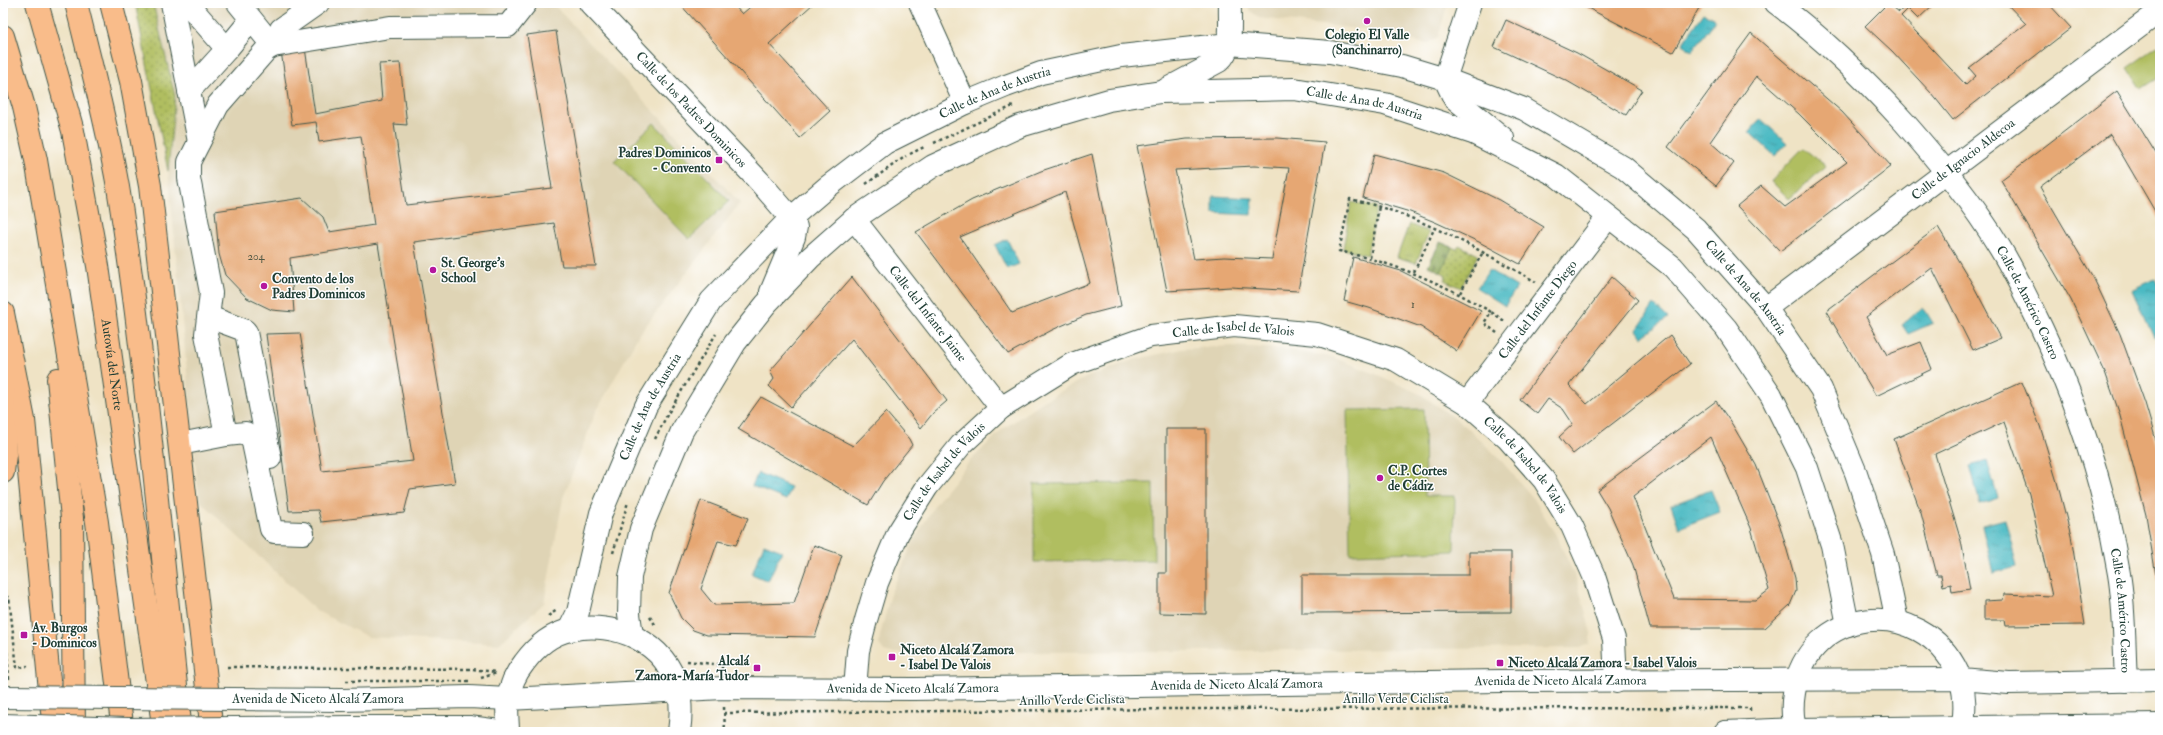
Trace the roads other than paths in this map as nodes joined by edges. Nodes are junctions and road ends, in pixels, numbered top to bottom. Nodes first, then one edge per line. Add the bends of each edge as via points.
1 (37, 3) edge
2 (76, 3) edge
3 (111, 3) edge
4 (172, 3) edge
5 (187, 3) edge
6 (318, 3) edge
7 (526, 3) edge
8 (590, 3) edge
9 (920, 3) edge
10 (1230, 3) edge
11 (1470, 3) edge
12 (1776, 3) edge
13 (244, 11) edge
14 (2160, 11) edge
15 (3, 36) edge
16 (277, 38) junction
17 (1229, 44) junction
18 (228, 49) junction
19 (1445, 79) junction
20 (189, 91) junction
21 (1162, 92) junction
22 (965, 103) junction
23 (199, 142) junction
24 (36, 160) junction
25 (1947, 172) junction
26 (1556, 175) junction
27 (1608, 217) junction
28 (791, 218) junction
29 (854, 220) junction
30 (766, 304) junction
31 (1766, 308) junction
32 (3, 313) edge
33 (208, 317) junction
34 (167, 332) junction
35 (3, 387) edge
36 (1467, 403) junction
37 (1001, 408) junction
38 (226, 435) junction
39 (180, 444) junction
40 (3, 472) edge
41 (1897, 621) junction
42 (1848, 625) junction
43 (569, 630) junction
44 (632, 635) junction
45 (1961, 679) junction
46 (2160, 680) edge
47 (1796, 681) junction
48 (2126, 681) junction
49 (1616, 682) junction
50 (6, 689) edge
51 (678, 689) junction
52 (855, 690) junction
53 (508, 699) junction
54 (3, 725) edge
55 (2160, 725) edge
56 (2127, 729) edge
57 (446, 730) edge
58 (1960, 730) edge
59 (125, 731) edge
60 (1796, 731) edge
61 (54, 732) edge
62 (74, 732) edge
63 (164, 732) edge
64 (181, 732) edge
65 (193, 732) edge
66 (212, 732) edge
67 (507, 732) edge
68 (679, 732) edge
69 (1726, 732) edge
70 (1750, 732) edge

1 - 63 highway, Autovía del Norte via 73,131 98,266
2 - 64 highway via 118,187 144,380
3 - 34 highway via 131,81 149,179
4 - 20 street
5 - 18 street
6 - 16 street
7 - 16 street via 508,26 390,27
8 - 28 street, Calle de los Padres Dominicos
9 - 22 street
10 - 17 street
11 - 19 street
12 - 25 street, Calle de Américo Castro via 1878,93
13 - 16 street
13 - 18 street
14 - 25 street, Calle de Ignacio Aldecoa
15 - 24 highway via 24,106
16 - 23 street via 218,105
17 - 19 street, Calle de Ana de Austria via 1330,52 1402,66
17 - 21 street, Calle de Ana de Austria via 1225,56 1219,61
17 - 22 street, Calle de Ana de Austria via 1121,56 1041,73
18 - 20 street
19 - 26 street, Calle de Ana de Austria via 1454,98 1500,136
19 - 31 street, Calle de Ana de Austria via 1524,109 1623,167 1696,229
20 - 23 street
21 - 26 street, Calle de Ana de Austria via 1294,89 1385,104 1473,133
21 - 29 street, Calle de Ana de Austria via 1110,100 1020,126 934,166
22 - 28 street, Calle de Ana de Austria via 885,143
23 - 33 street via 189,162 189,170 211,293
24 - 59 highway via 97,522
24 - 62 highway via 34,242 62,398 72,518
25 - 31 street, Calle de Ignacio Aldecoa
25 - 48 street, Calle de Américo Castro via 1997,242 2011,268 2062,373 2085,432 2109,524 2119,576
26 - 27 street, Calle de Ana de Austria
27 - 36 street, Calle del Infante Diego
27 - 42 street, Calle de Ana de Austria via 1673,267 1726,328 1771,395 1807,468 1832,545
28 - 30 street, Calle de Ana de Austria via 796,227 794,237
28 - 43 street, Calle de Ana de Austria via 711,300 646,406 601,513 578,612
29 - 30 street, Calle de Ana de Austria via 811,257
29 - 37 street, Calle del Infante Jaime
30 - 44 street, Calle de Ana de Austria via 734,343 682,430 641,529 630,577 629,614
31 - 41 street, Calle de Ana de Austria via 1821,389 1827,403 1856,473 1883,554
32 - 61 highway via 24,420
33 - 38 street via 206,334
33 - 38 street via 244,330 247,335 294,532 274,532 270,526 252,438 246,432
34 - 39 highway
34 - 65 highway via 171,477
35 - 40 highway
36 - 37 street, Calle de Isabel de Valois via 1396,360 1317,334 1234,326 1151,336 1086,358
36 - 49 street, Calle de Isabel de Valois via 1508,439 1538,474 1572,526 1594,576 1614,639
37 - 52 street, Calle de Isabel de Valois via 961,445 932,481 898,533 877,583 866,620 858,651
38 - 39 street
39 - 66 highway
41 - 42 street via 1872,619
41 - 45 street via 1918,628 1937,641 1951,659
42 - 47 street via 1825,637 1807,657
43 - 44 street via 600,627
43 - 53 street via 554,636 534,650 516,674
44 - 51 street via 660,656
45 - 47 street, Avenida de Niceto Alcalá Zamora
45 - 48 street, Avenida de Niceto Alcalá Zamora via 2008,683
45 - 58 street via 1965,704
46 - 48 street, Avenida de Niceto Alcalá Zamora
47 - 49 street, Avenida de Niceto Alcalá Zamora
47 - 60 street via 1792,705
49 - 52 street, Avenida de Niceto Alcalá Zamora via 1500,681
50 - 53 street, Avenida de Niceto Alcalá Zamora, bridge via 129,699
51 - 52 street, Avenida de Niceto Alcalá Zamora
51 - 53 street, Avenida de Niceto Alcalá Zamora
51 - 68 street via 682,714
53 - 67 street
54 - 59 street, bridge
55 - 56 street
56 - 58 street
57 - 59 street, bridge via 353,726
57 - 67 street
58 - 60 street
60 - 70 street
69 - 70 street

